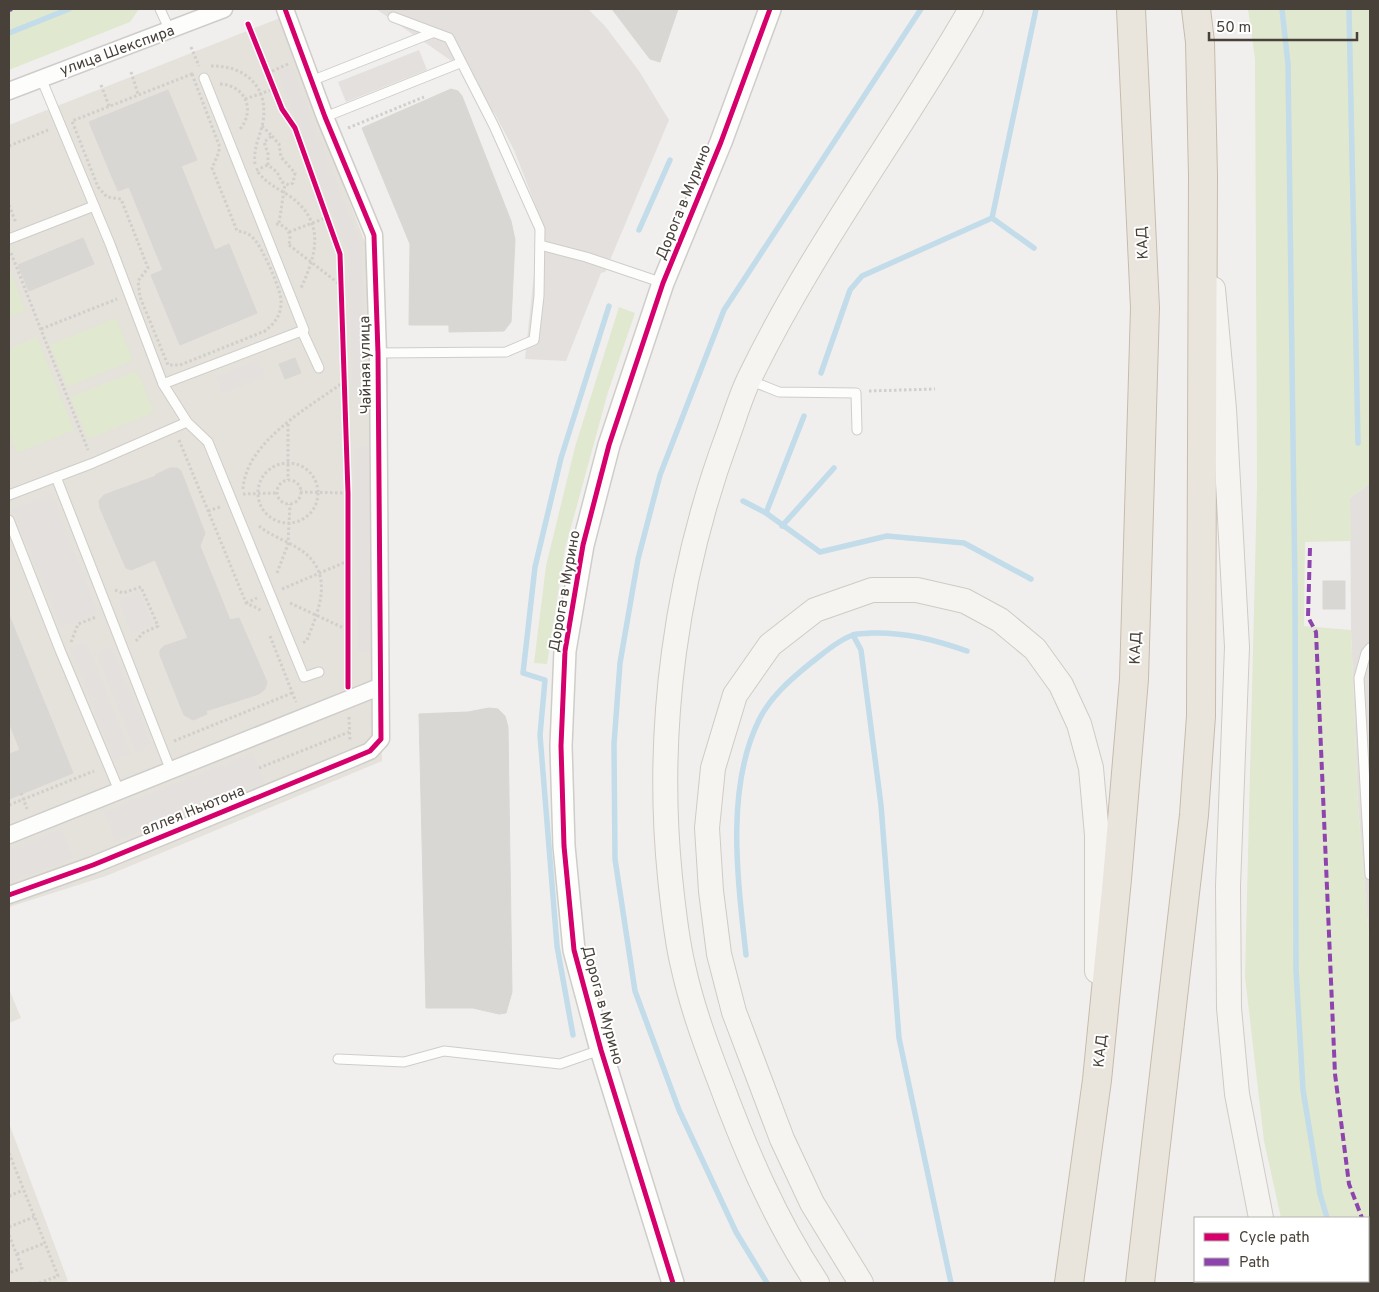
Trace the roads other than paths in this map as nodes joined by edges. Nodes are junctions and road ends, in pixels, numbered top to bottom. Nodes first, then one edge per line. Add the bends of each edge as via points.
1 (160, 9) edge
2 (224, 9) edge
3 (285, 9) edge
4 (770, 9) edge
5 (971, 9) edge
6 (1131, 9) edge
7 (1196, 9) edge
8 (393, 17) dead end
9 (170, 31) junction
10 (432, 33) junction
11 (460, 63) junction
12 (203, 74) road end
13 (41, 78) junction
14 (311, 81) junction
15 (9, 91) edge
16 (325, 117) junction
17 (1203, 176) junction
18 (94, 206) junction
19 (9, 240) edge
20 (540, 245) junction
21 (663, 283) junction
22 (302, 331) junction
23 (378, 353) junction
24 (319, 368) dead end
25 (748, 380) junction
26 (164, 384) junction
27 (187, 422) junction
28 (857, 430) dead end
29 (56, 478) junction
30 (9, 495) edge
31 (10, 526) edge
32 (1370, 648) edge
33 (319, 672) dead end
34 (379, 687) junction
35 (1361, 734) junction
36 (381, 739) joint
37 (1370, 755) edge
38 (171, 771) junction
39 (120, 793) junction
40 (9, 836) edge
41 (1370, 875) edge
42 (9, 895) edge
43 (601, 1050) junction
44 (338, 1059) dead end
45 (1097, 1080) junction
46 (1262, 1217) edge
47 (673, 1283) edge
48 (817, 1283) edge
49 (861, 1283) edge
50 (1069, 1283) edge
51 (1140, 1283) edge

1 - 9 lane
2 - 9 street, улица Шекспира
3 - 14 street, Чайная улица
4 - 21 street, Дорога в Мурино via 721,142
5 - 25 main road via 798,285
6 - 45 highway, КАД via 1145,308 1134,680
7 - 17 highway via 1200,42
8 - 10 lane
9 - 13 street, улица Шекспира
10 - 11 lane via 449,38
10 - 14 lane
11 - 16 lane
11 - 20 lane via 494,126 540,229
12 - 22 lane
13 - 15 street, улица Шекспира
13 - 18 lane
14 - 16 street, Чайная улица
16 - 23 street, Чайная улица via 374,235
17 - 46 main road via 1224,410 1237,647 1228,886 1229,1008 1237,1094
17 - 51 highway via 1202,716 1194,815
18 - 19 lane
18 - 26 lane
20 - 21 lane
20 - 23 lane via 534,340 506,352
21 - 43 street, Дорога в Мурино via 609,445 583,545 565,651 561,746 564,846 574,950
22 - 24 lane
22 - 26 lane
23 - 34 street, Чайная улица
25 - 28 lane via 778,392 856,393
25 - 48 main road via 719,458 697,532 682,600 670,683 665,766 666,832 682,964 699,1026 747,1154
26 - 27 lane
27 - 29 lane
27 - 33 lane via 208,442 304,678
29 - 30 lane
29 - 38 lane
31 - 39 lane
32 - 35 lane via 1359,678
34 - 36 street, Чайная улица
34 - 38 street
35 - 37 lane
35 - 41 lane
36 - 42 street, аллея Ньютона via 370,751 93,865
38 - 39 street
39 - 40 street
43 - 44 lane via 560,1064 444,1051 404,1062
43 - 47 street, Дорога в Мурино
45 - 49 main road via 1098,835 1091,768 1079,724 1061,685 1035,649 1000,620 965,601 917,590 872,590 815,610 770,645 735,695 709,797 707,828 711,891 719,954 734,1012 762,1090 812,1203
45 - 50 highway, КАД

